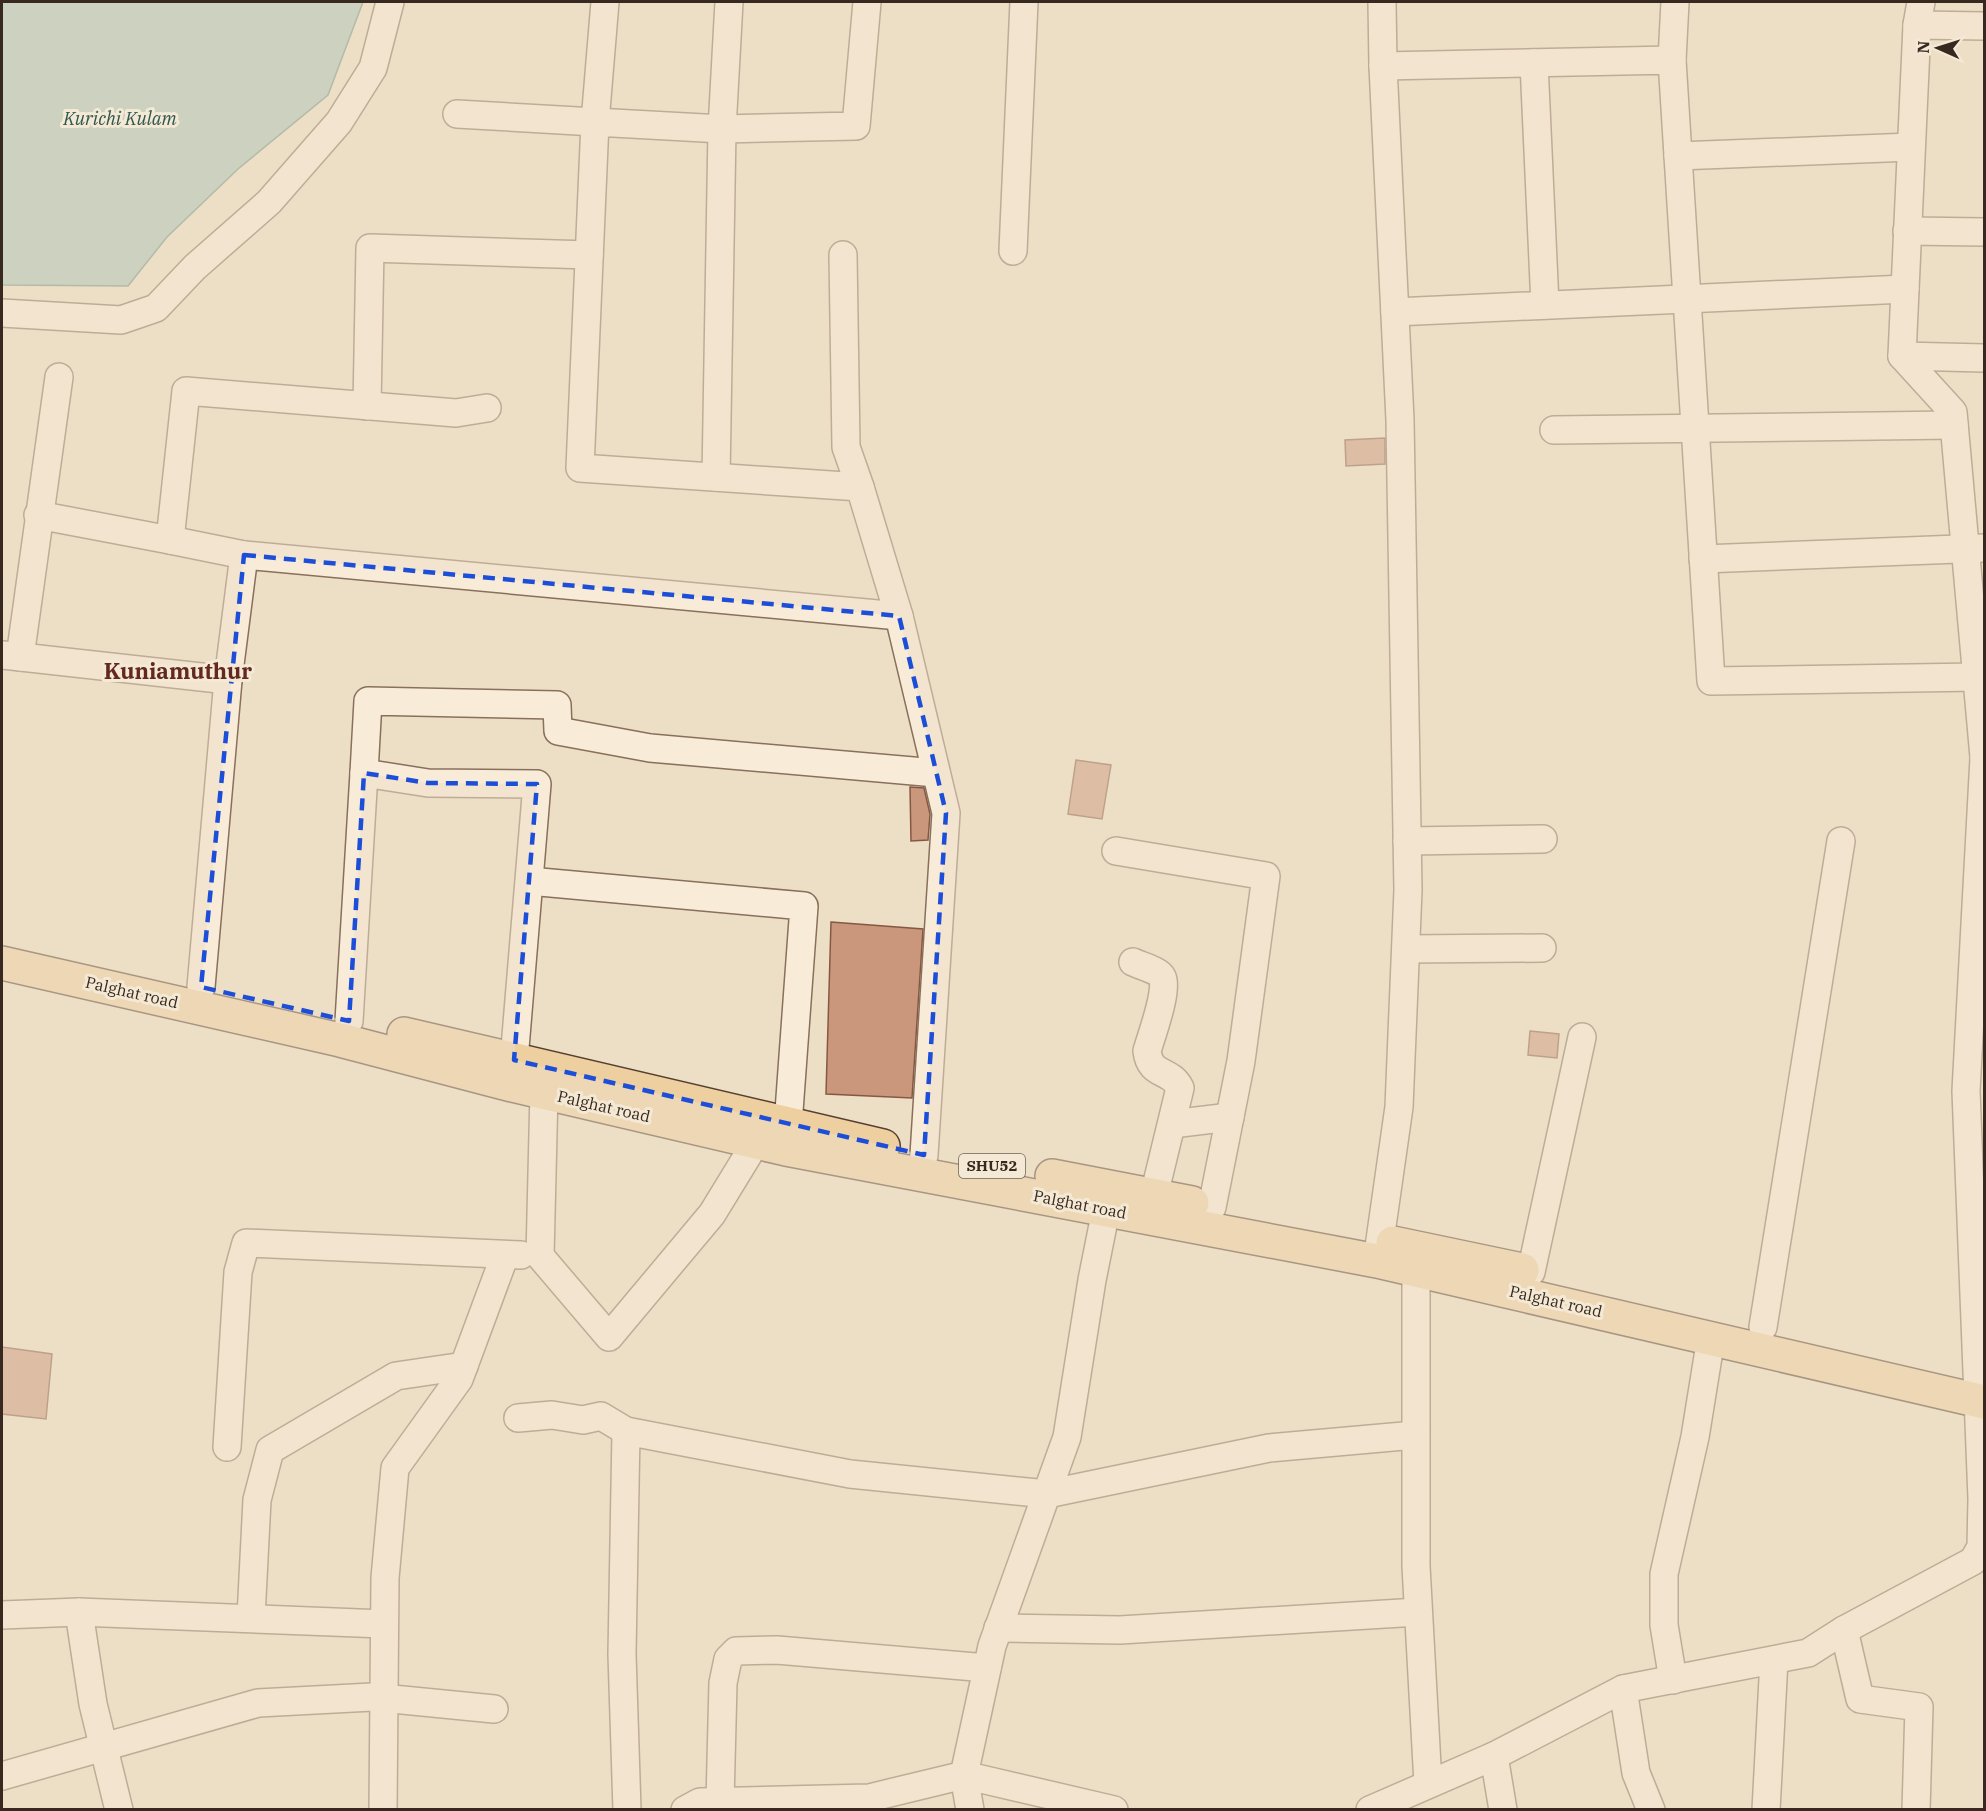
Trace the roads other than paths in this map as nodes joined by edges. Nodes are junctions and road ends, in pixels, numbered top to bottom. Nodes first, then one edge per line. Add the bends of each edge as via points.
1 (390, 2) edge
2 (605, 2) edge
3 (729, 2) edge
4 (867, 2) edge
5 (1024, 2) edge
6 (1382, 2) edge
7 (1675, 2) edge
8 (1919, 13) edge
9 (1984, 26) edge
10 (1672, 60) junction
11 (1534, 63) junction
12 (1383, 66) junction
13 (458, 114) dead end
14 (595, 122) junction
15 (722, 129) junction
16 (1911, 147) junction
17 (1678, 156) junction
18 (1908, 231) junction
19 (1984, 231) edge
20 (1013, 251) dead end
21 (589, 255) junction
22 (843, 255) dead end
23 (1905, 290) junction
24 (1687, 299) junction
25 (1545, 305) junction
26 (1395, 312) junction
27 (2, 313) edge
28 (1902, 356) junction
29 (1984, 358) edge
30 (59, 377) dead end
31 (367, 406) junction
32 (487, 408) dead end
33 (1954, 425) junction
34 (1554, 430) dead end
35 (1695, 430) junction
36 (716, 477) junction
37 (860, 487) junction
38 (38, 515) junction
39 (170, 540) junction
40 (1975, 548) edge
41 (244, 555) junction
42 (1703, 559) junction
43 (899, 616) junction
44 (11, 656) edge
45 (1977, 677) junction
46 (228, 680) junction
47 (1984, 758) edge
48 (364, 773) junction
49 (936, 773) junction
50 (1543, 839) dead end
51 (1407, 841) junction
52 (1840, 841) dead end
53 (1116, 851) dead end
54 (540, 882) dead end
55 (1980, 926) edge
56 (2, 944) edge
57 (1542, 948) dead end
58 (1406, 949) junction
59 (1133, 962) dead end
60 (2, 963) edge
61 (201, 987) junction
62 (349, 1021) junction
63 (1582, 1037) dead end
64 (1977, 1038) edge
65 (514, 1060) junction
66 (544, 1092) junction
67 (1230, 1117) junction
68 (1172, 1124) junction
69 (788, 1125) junction
70 (756, 1142) junction
71 (922, 1165) junction
72 (1154, 1195) junction
73 (1977, 1196) edge
74 (1109, 1198) junction
75 (1212, 1207) junction
76 (1379, 1251) junction
77 (505, 1255) junction
78 (540, 1256) junction
79 (1416, 1258) junction
80 (1531, 1272) junction
81 (1763, 1327) junction
82 (1712, 1338) junction
83 (464, 1366) junction
84 (1980, 1390) edge
85 (518, 1418) dead end
86 (626, 1431) junction
87 (1415, 1435) junction
88 (227, 1447) dead end
89 (1047, 1494) junction
90 (1983, 1499) edge
91 (79, 1612) junction
92 (1418, 1612) junction
93 (2, 1615) edge
94 (251, 1617) junction
95 (384, 1624) junction
96 (998, 1628) junction
97 (1844, 1630) junction
98 (1774, 1660) junction
99 (987, 1668) junction
100 (1673, 1680) junction
101 (1623, 1689) junction
102 (384, 1698) junction
103 (494, 1709) dead end
104 (102, 1747) junction
105 (1494, 1756) junction
106 (964, 1775) junction
107 (2, 1776) edge
108 (1428, 1785) junction
109 (720, 1802) junction
110 (119, 1809) edge
111 (383, 1809) edge
112 (627, 1809) edge
113 (685, 1809) edge
114 (970, 1809) edge
115 (1114, 1809) edge
116 (1370, 1809) edge
117 (1503, 1809) edge
118 (1651, 1809) edge
119 (1766, 1809) edge
120 (1916, 1809) edge

1 - 27 street via 373,68 339,122 269,201 156,308 120,320
2 - 14 street
3 - 15 street
4 - 15 street via 856,126
5 - 20 street
6 - 12 street
7 - 10 street
8 - 9 street
8 - 16 street
10 - 11 street
10 - 17 street
11 - 12 street
11 - 25 street
12 - 26 street
13 - 14 street
14 - 15 street
14 - 21 street
15 - 36 street
16 - 17 street
16 - 18 street
17 - 24 street
18 - 19 street
18 - 23 street
21 - 31 street via 369,248
21 - 36 street via 580,468
22 - 37 street via 846,447
23 - 24 street
23 - 28 street
24 - 25 street
24 - 35 street
25 - 26 street
26 - 51 street
28 - 29 street
28 - 33 street via 1953,412
30 - 38 street
31 - 32 street via 456,413
31 - 39 street via 186,391
33 - 35 street
33 - 40 street
34 - 35 street
35 - 42 street
36 - 37 street
37 - 43 street
38 - 39 street
38 - 44 street
39 - 41 street
40 - 42 street
40 - 45 street
41 - 43 street
41 - 46 street
42 - 45 street via 1711,681
43 - 49 street
44 - 46 street
45 - 47 street
46 - 61 street
47 - 55 street
48 - 49 street via 368,701 557,705 558,731 650,748
48 - 62 street
48 - 65 street via 428,783 537,784
49 - 71 street via 946,813
50 - 51 street
51 - 58 street
52 - 81 street
53 - 67 street via 1266,876
54 - 69 street via 804,906
55 - 64 street
56 - 61 main road, Palghat road / SHU52
57 - 58 street
58 - 76 street via 1399,1107
59 - 68 street via 1163,979 1164,990 1147,1051 1151,1067 1176,1080 1180,1088
60 - 66 main road, Palghat road / SHU52 via 340,1040
61 - 62 main road, Palghat road / SHU52
62 - 65 main road, Palghat road / SHU52
63 - 80 street
64 - 73 street via 1966,1091
65 - 69 main road, Palghat road / SHU52
66 - 70 main road, Palghat road / SHU52
66 - 78 street
67 - 68 street
67 - 75 street
68 - 72 street
69 - 71 main road, Palghat road / SHU52
70 - 71 main road, Palghat road / SHU52
70 - 78 street via 712,1214 609,1336
71 - 74 main road, Palghat road / SHU52
72 - 74 main road, Palghat road / SHU52
72 - 75 main road, Palghat road / SHU52
73 - 84 street
74 - 76 main road, Palghat road / SHU52
74 - 89 street via 1067,1437
75 - 76 main road, Palghat road / SHU52
76 - 79 main road, Palghat road / SHU52
77 - 78 street
77 - 83 street
77 - 88 street via 246,1243 238,1272
79 - 80 main road, Palghat road / SHU52
79 - 82 main road, Palghat road / SHU52
79 - 87 street
80 - 81 main road, Palghat road / SHU52
81 - 84 main road, Palghat road / SHU52
82 - 84 main road, Palghat road / SHU52
82 - 100 street via 1695,1437 1664,1574 1664,1625
83 - 94 street via 396,1376 270,1450 257,1500
83 - 95 street via 459,1379 395,1468
84 - 90 street
85 - 86 street via 552,1415 583,1420 601,1416
86 - 89 street via 850,1473
86 - 112 street via 622,1654
87 - 89 street via 1269,1448
87 - 92 street
89 - 96 street
90 - 97 street via 1981,1547 1973,1561
91 - 93 street
91 - 94 street
91 - 104 street
92 - 96 street via 1120,1630
92 - 108 street
94 - 95 street
95 - 102 street
96 - 99 street
97 - 98 street via 1808,1653
97 - 120 street via 1860,1699 1919,1707
98 - 100 street
98 - 119 street
99 - 106 street
99 - 109 street via 777,1650 736,1651 728,1659 723,1683
100 - 101 street
101 - 105 street
101 - 118 street via 1636,1773
102 - 103 street
102 - 104 street via 258,1703
102 - 111 street
104 - 107 street
104 - 110 street
105 - 108 street
105 - 117 street
106 - 109 street via 869,1798
106 - 114 street
106 - 115 street
108 - 116 street
109 - 113 street

